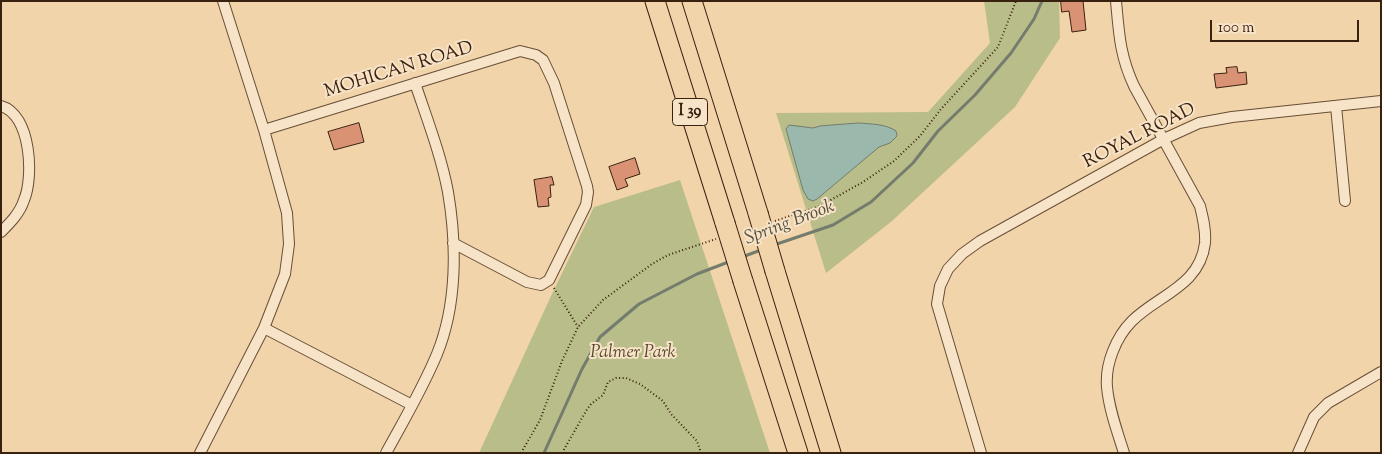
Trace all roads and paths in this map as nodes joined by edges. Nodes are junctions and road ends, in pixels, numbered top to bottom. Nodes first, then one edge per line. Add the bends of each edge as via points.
1 (224, 1) edge
2 (655, 1) edge
3 (692, 1) edge
4 (1116, 1) edge
5 (415, 83) junction
6 (1381, 101) edge
7 (1, 106) edge
8 (1336, 106) junction
9 (264, 130) junction
10 (1164, 139) junction
11 (1345, 200) dead end
12 (1, 232) edge
13 (453, 242) junction
14 (549, 280) junction
15 (578, 326) dead end
16 (264, 328) junction
17 (1381, 372) edge
18 (412, 405) junction
19 (200, 453) edge
20 (386, 453) edge
21 (562, 453) edge
22 (701, 453) edge
23 (798, 453) edge
24 (831, 453) edge
25 (981, 453) edge
26 (1124, 453) edge
27 (1298, 453) edge

1 - 9 street
2 - 23 highway, I 39, bridge
3 - 24 highway, I 39, bridge
4 - 10 street via 1121,50 1127,70
5 - 9 street, MOHICAN ROAD
5 - 13 street via 448,193
5 - 14 street, MOHICAN ROAD via 520,51 536,54 543,60 554,83 588,192 586,205
6 - 8 street, ROYAL ROAD
7 - 12 street via 19,121 26,138 30,179 24,201
8 - 10 street, ROYAL ROAD via 1217,119 1199,123
8 - 11 street
9 - 16 street via 287,213 289,244 285,274
10 - 25 street, ROYAL ROAD via 980,241 948,270 937,304
10 - 26 street via 1200,206 1205,244 1199,264 1187,281 1132,321 1118,340 1109,361 1106,385
13 - 14 street via 527,282 541,284
13 - 18 street via 452,290 446,322 437,353
14 - 15 path
16 - 18 street
16 - 19 street
17 - 27 street via 1328,403 1314,417
18 - 20 street
21 - 22 path via 591,404 603,396 608,382 626,378 662,401 697,441

